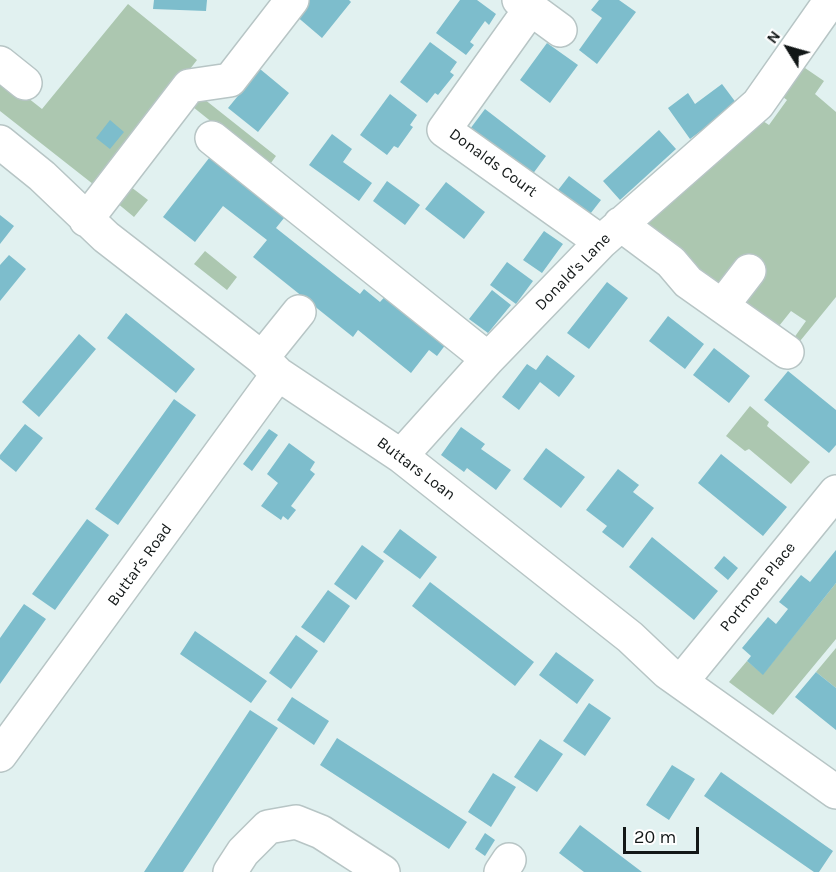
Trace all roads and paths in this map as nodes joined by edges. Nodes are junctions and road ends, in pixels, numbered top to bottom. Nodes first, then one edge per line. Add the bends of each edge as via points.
1 (292, 0) edge
2 (831, 0) edge
3 (525, 4) edge
4 (560, 30) dead end
5 (213, 138) dead end
6 (0, 142) edge
7 (86, 220) junction
8 (610, 233) junction
9 (749, 271) dead end
10 (722, 306) junction
11 (299, 312) dead end
12 (787, 352) dead end
13 (488, 359) junction
14 (270, 366) junction
15 (401, 456) junction
16 (836, 492) edge
17 (681, 682) junction
18 (0, 755) edge
19 (836, 792) edge
20 (230, 872) edge
21 (383, 872) edge

1 - 7 street via 231,81 189,86
2 - 8 street, Donald's Lane via 758,104
3 - 4 street, Donalds Court
3 - 8 street, Donalds Court via 444,130
5 - 13 street
6 - 7 street, Buttars Loan via 42,176
7 - 14 street, Buttars Loan
8 - 10 street via 671,262 688,282
8 - 13 street, Donald's Lane
9 - 10 street
10 - 12 street
11 - 14 street, Buttar's Road
13 - 15 street, Donald's Lane
14 - 15 street, Buttars Loan
14 - 18 street, Buttar's Road
15 - 17 street, Buttars Loan
16 - 17 street, Portmore Place
17 - 19 street, Buttars Loan
20 - 21 street via 268,827 296,822 321,832

